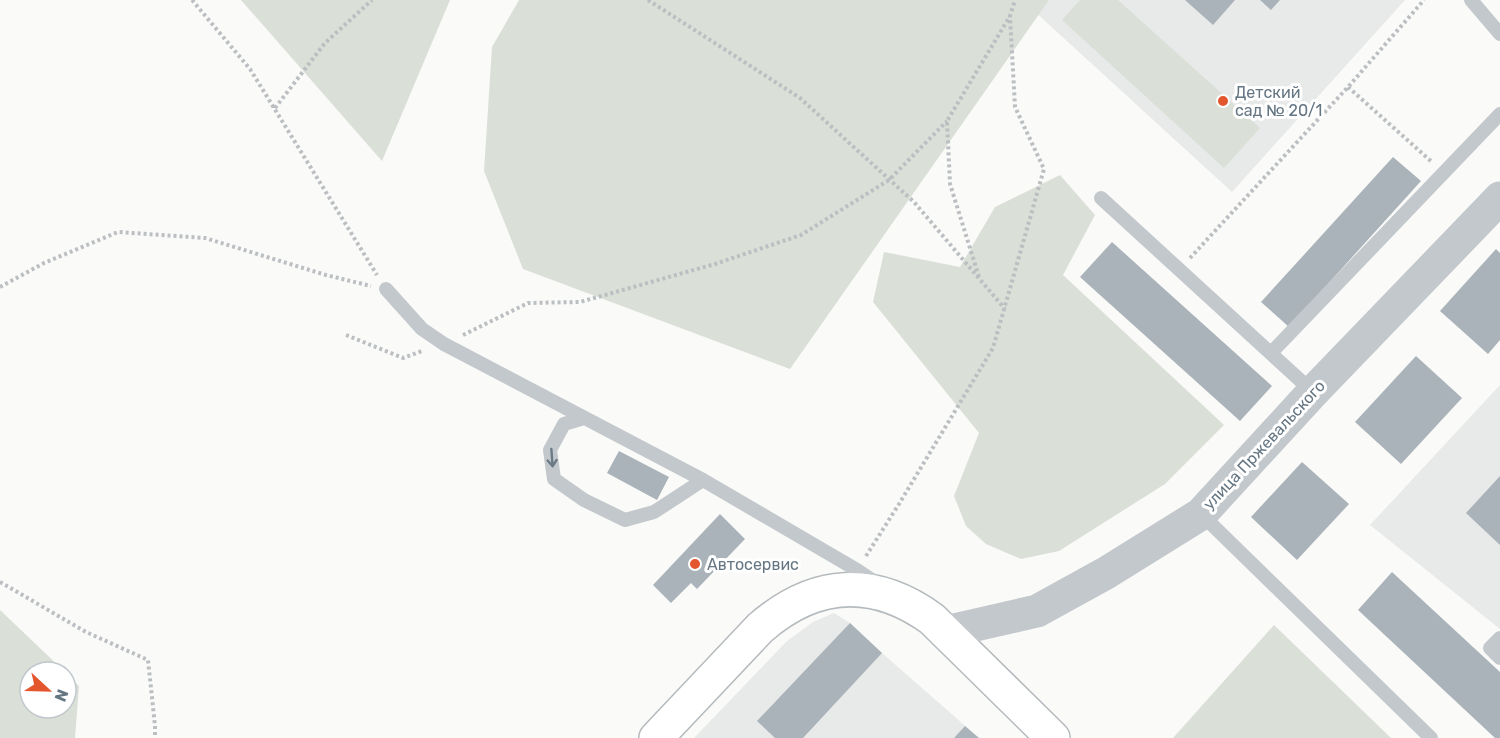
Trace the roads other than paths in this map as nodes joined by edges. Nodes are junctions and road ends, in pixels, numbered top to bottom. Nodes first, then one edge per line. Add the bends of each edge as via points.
1 (1471, 0) edge
2 (1499, 30) edge
3 (1500, 114) edge
4 (1101, 198) dead end
5 (1500, 198) edge
6 (386, 289) road end
7 (1271, 353) junction
8 (1313, 392) junction
9 (584, 418) junction
10 (703, 480) junction
11 (1201, 514) junction
12 (902, 601) junction
13 (945, 632) junction
14 (1500, 638) edge
15 (1500, 658) edge
16 (656, 738) edge
17 (1053, 738) edge
18 (1431, 738) edge

1 - 2 lane
3 - 7 lane
4 - 7 lane
5 - 8 street, улица Пржевальского
6 - 9 lane via 422,329 444,344
7 - 8 lane
8 - 11 street, улица Пржевальского
9 - 10 lane
9 -> 10 lane via 564,424 550,450 554,479 584,500 625,520 654,512
10 - 12 lane via 857,570
11 - 13 street, улица Пржевальского via 1037,611
11 - 18 lane
12 - 13 main road
12 - 16 main road via 853,590 828,592 792,604 760,628
13 - 17 main road
14 - 15 lane via 1490,648

